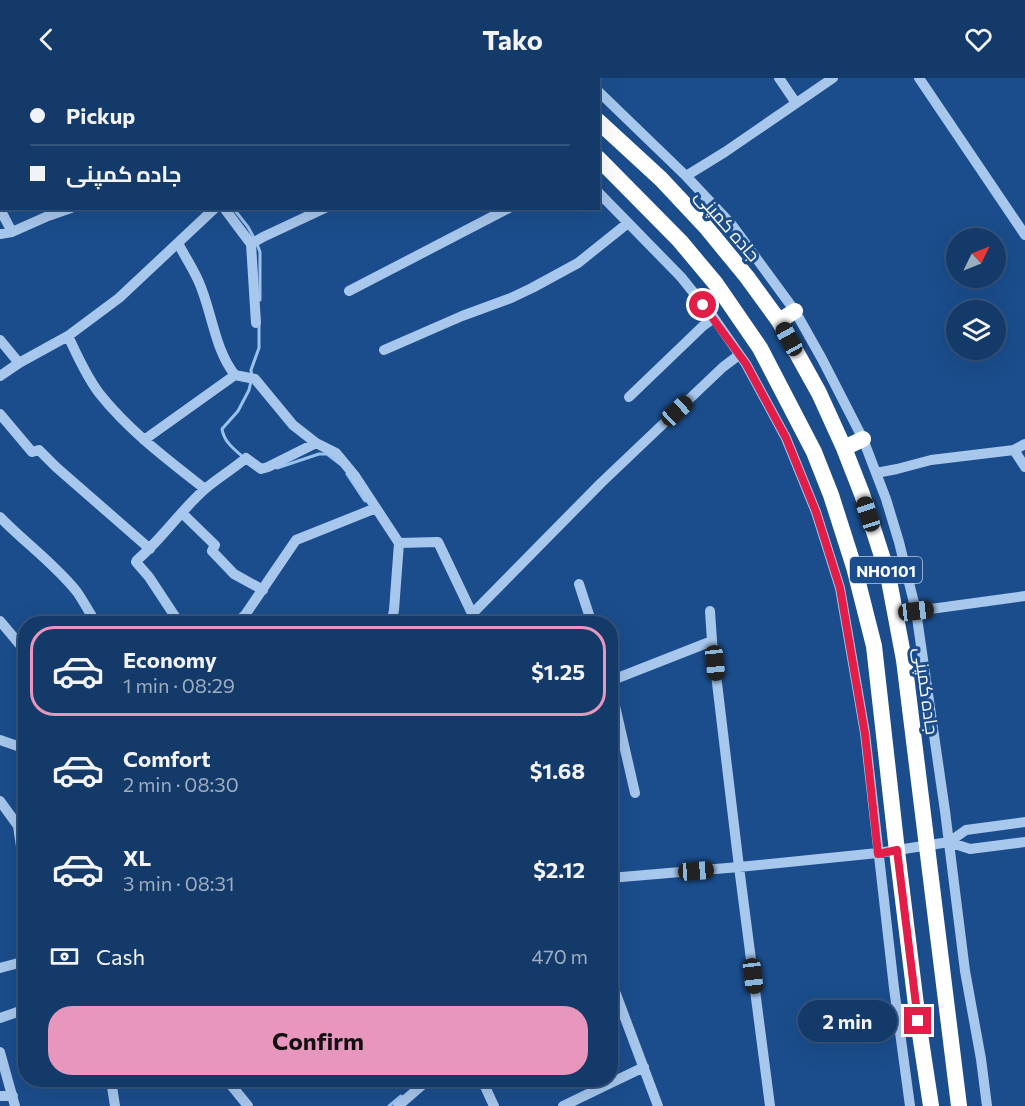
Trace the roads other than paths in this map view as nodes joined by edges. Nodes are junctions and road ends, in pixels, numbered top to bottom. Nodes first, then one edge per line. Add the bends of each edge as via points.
1 (779, 78) edge
2 (833, 78) edge
3 (919, 78) edge
4 (600, 93) edge
5 (796, 103) junction
6 (600, 123) edge
7 (600, 160) edge
8 (686, 176) junction
9 (600, 194) edge
10 (1, 210) edge
11 (65, 210) edge
12 (213, 210) edge
13 (226, 210) edge
14 (321, 210) edge
15 (505, 210) edge
16 (628, 223) junction
17 (12, 232) junction
18 (0, 234) edge
19 (1025, 235) edge
20 (178, 243) junction
21 (251, 244) junction
22 (349, 291) dead end
23 (795, 311) junction
24 (714, 318) junction
25 (779, 321) junction
26 (256, 323) dead end
27 (68, 336) junction
28 (0, 340) edge
29 (384, 350) dead end
30 (739, 355) junction
31 (19, 363) junction
32 (235, 375) junction
33 (0, 376) edge
34 (629, 397) dead end
35 (0, 414) edge
36 (863, 439) junction
37 (144, 440) junction
38 (316, 443) junction
39 (1025, 444) edge
40 (844, 448) junction
41 (1014, 450) junction
42 (1025, 467) edge
43 (876, 473) junction
44 (205, 489) junction
45 (376, 508) junction
46 (182, 513) junction
47 (0, 517) edge
48 (399, 543) junction
49 (150, 549) junction
50 (579, 584) dead end
51 (263, 590) junction
52 (1025, 597) edge
53 (710, 611) dead end
54 (916, 611) junction
55 (92, 616) edge
56 (175, 616) edge
57 (244, 616) edge
58 (393, 616) edge
59 (474, 616) edge
60 (478, 616) edge
61 (589, 616) edge
62 (0, 621) edge
63 (712, 641) junction
64 (18, 642) edge
65 (618, 680) edge
66 (618, 718) edge
67 (0, 740) edge
68 (18, 746) edge
69 (635, 793) dead end
70 (0, 801) edge
71 (1025, 822) edge
72 (18, 826) edge
73 (949, 842) junction
74 (1025, 842) edge
75 (927, 846) junction
76 (897, 850) junction
77 (878, 854) junction
78 (739, 867) junction
79 (618, 877) edge
80 (18, 963) edge
81 (0, 968) edge
82 (618, 999) edge
83 (18, 1012) edge
84 (0, 1018) edge
85 (0, 1052) edge
86 (644, 1067) junction
87 (618, 1080) edge
88 (112, 1087) edge
89 (233, 1087) edge
90 (420, 1087) edge
91 (485, 1087) edge
92 (602, 1087) edge
93 (0, 1096) edge
94 (14, 1101) edge
95 (115, 1106) edge
96 (248, 1106) edge
97 (398, 1106) edge
98 (494, 1106) edge
99 (563, 1106) edge
100 (658, 1106) edge
101 (770, 1106) edge
102 (910, 1106) edge
103 (931, 1106) edge
104 (959, 1106) edge
105 (987, 1106) edge

1 - 5 street
2 - 5 street
3 - 19 street
4 - 8 street
5 - 8 street
6 - 25 highway, جاده کمپنی / NH0101 via 706,227
7 - 76 highway, NH0101 via 680,241 716,284 760,348 814,452 854,567 874,646
8 - 23 street via 732,225
9 - 16 street
10 - 17 street
11 - 17 street
12 - 20 street
13 - 21 street
14 - 21 street
15 - 22 street
16 - 24 street via 681,277
16 - 29 street via 578,263 532,288
17 - 18 street
20 - 27 street via 119,298
20 - 32 street via 199,280 229,368
21 - 26 street
23 - 25 highway
23 - 36 street
24 - 30 street
24 - 34 street
25 - 40 highway, جاده کمپنی / NH0101
27 - 31 street
27 - 37 street via 98,392
28 - 31 street
30 - 60 street via 601,483
30 - 77 street via 786,438 816,512 840,588 865,734
31 - 33 street
32 - 37 street
32 - 38 street via 255,379 293,425
35 - 49 street via 32,452 39,450
36 - 40 highway
36 - 43 street
37 - 44 street
38 - 44 street via 268,467 261,468 246,458
38 - 45 street via 336,453
39 - 41 street
40 - 75 highway, جاده کمپنی / NH0101 via 888,575 904,660
41 - 42 street
41 - 43 street via 931,460
43 - 54 street via 893,520
44 - 46 street
45 - 48 street
45 - 51 street via 296,540
46 - 49 street
46 - 51 street via 215,545 212,551 226,568
47 - 55 street via 54,568
48 - 58 street
48 - 59 street via 438,542
49 - 56 street via 136,562
50 - 61 street
51 - 57 street
52 - 54 street
53 - 63 street
54 - 73 street
62 - 64 street
63 - 65 street
63 - 78 street
66 - 69 street
67 - 68 street
70 - 72 street
71 - 73 street via 966,830
73 - 74 street via 970,849
73 - 75 street
73 - 105 street
75 - 76 street
75 - 104 highway, جاده کمپنی / NH0101
76 - 77 street
76 - 103 highway, NH0101
77 - 78 street
77 - 102 street
78 - 79 street
78 - 101 street
80 - 81 street
82 - 86 street
83 - 84 street
85 - 94 street
86 - 87 street
86 - 100 street
88 - 95 street
89 - 96 street
90 - 97 street
91 - 98 street
92 - 99 street
93 - 94 street

